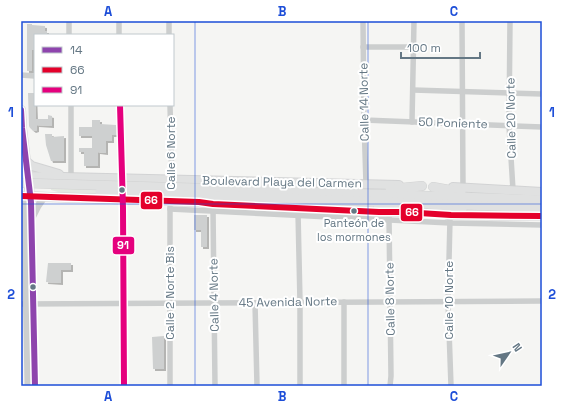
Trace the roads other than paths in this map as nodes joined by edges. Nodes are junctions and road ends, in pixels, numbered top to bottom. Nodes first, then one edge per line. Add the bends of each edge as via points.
1 (69, 21) edge
2 (119, 21) edge
3 (169, 21) edge
4 (363, 21) edge
5 (414, 21) edge
6 (462, 21) edge
7 (510, 21) edge
8 (70, 34) edge
9 (119, 34) edge
10 (169, 34) edge
11 (363, 47) junction
12 (413, 47) junction
13 (21, 76) edge
14 (34, 76) edge
15 (413, 90) junction
16 (462, 92) junction
17 (510, 93) junction
18 (542, 94) edge
19 (71, 106) edge
20 (120, 106) edge
21 (170, 106) edge
22 (21, 110) edge
23 (364, 120) junction
24 (412, 122) junction
25 (463, 124) junction
26 (510, 125) junction
27 (542, 127) edge
28 (26, 161) junction
29 (25, 176) edge
30 (69, 177) junction
31 (122, 179) junction
32 (172, 180) junction
33 (21, 183) edge
34 (366, 184) junction
35 (422, 186) junction
36 (433, 187) junction
37 (463, 188) junction
38 (513, 190) junction
39 (542, 192) edge
40 (23, 194) edge
41 (45, 196) junction
42 (228, 196) junction
43 (353, 197) junction
44 (484, 198) junction
45 (122, 199) junction
46 (542, 200) edge
47 (170, 205) junction
48 (264, 206) junction
49 (490, 206) junction
50 (213, 207) junction
51 (542, 208) edge
52 (21, 210) edge
53 (298, 211) junction
54 (235, 212) junction
55 (403, 212) junction
56 (255, 213) junction
57 (429, 213) junction
58 (389, 216) junction
59 (542, 216) edge
60 (28, 219) junction
61 (450, 219) junction
62 (542, 225) edge
63 (542, 301) edge
64 (170, 302) junction
65 (300, 302) junction
66 (344, 302) junction
67 (390, 302) junction
68 (448, 302) junction
69 (124, 303) junction
70 (215, 303) junction
71 (255, 303) junction
72 (27, 304) edge
73 (28, 386) edge
74 (35, 386) edge
75 (124, 386) edge
76 (170, 386) edge
77 (215, 386) edge
78 (257, 386) edge
79 (300, 386) edge
80 (344, 386) edge
81 (390, 386) edge
82 (451, 386) edge

1 - 8 street
2 - 9 street
3 - 10 street
4 - 11 street, Calle 14 Norte
5 - 12 street
6 - 16 street
7 - 17 street, Calle 20 Norte
11 - 12 street
11 - 23 street, Calle 14 Norte
12 - 15 street
13 - 14 street
15 - 16 street
15 - 24 street
16 - 17 street
16 - 25 street
17 - 18 street
17 - 26 street, Calle 20 Norte
19 - 30 street
20 - 31 street
21 - 32 street, Calle 6 Norte
22 - 28 main road
23 - 24 street, 50 Poniente
23 - 34 street, Calle 14 Norte
24 - 25 street, 50 Poniente
25 - 26 street, 50 Poniente
25 - 37 street
26 - 27 street, 50 Poniente
26 - 38 street, Calle 20 Norte
28 - 29 main road
28 - 30 main road via 32,166
29 - 30 main road, Boulevard Playa del Carmen
29 - 40 main road
30 - 31 main road, Boulevard Playa del Carmen
31 - 32 main road, Boulevard Playa del Carmen
31 - 45 street
32 - 34 main road, Boulevard Playa del Carmen
32 - 47 street, Calle 6 Norte
33 - 42 highway, bridge
34 - 35 main road, Boulevard Playa del Carmen
35 - 36 main road, Boulevard Playa del Carmen
35 - 43 highway
36 - 37 main road, Boulevard Playa del Carmen
36 - 44 highway
37 - 38 main road, Boulevard Playa del Carmen
38 - 39 main road, Boulevard Playa del Carmen
40 - 41 main road, Boulevard Playa del Carmen
40 - 42 highway, bridge
40 - 60 street
41 - 45 main road, Boulevard Playa del Carmen
41 - 60 street
42 - 43 highway
42 - 48 main road, Boulevard Playa del Carmen
42 - 50 main road, Boulevard Playa del Carmen
42 - 54 main road
43 - 44 highway
43 - 49 highway
43 - 55 highway
44 - 46 highway
45 - 47 main road, Boulevard Playa del Carmen
45 - 69 street
47 - 50 main road, Boulevard Playa del Carmen via 199,202
47 - 64 street, Calle 2 Norte Bis
48 - 53 main road, Boulevard Playa del Carmen
48 - 56 main road
49 - 51 highway
49 - 57 highway
50 - 54 street
50 - 70 street, Calle 4 Norte
52 - 60 street
53 - 56 street
53 - 58 main road, Boulevard Playa del Carmen
53 - 65 street
54 - 56 street
55 - 57 main road, Boulevard Playa del Carmen
55 - 58 main road, Boulevard Playa del Carmen
57 - 61 main road, Boulevard Playa del Carmen
58 - 61 street
58 - 67 street, Calle 8 Norte
59 - 61 main road, Boulevard Playa del Carmen
60 - 72 street
61 - 62 street
61 - 68 street, Calle 10 Norte
63 - 68 street, 45 Avenida Norte
64 - 69 street, 45 Avenida Norte
64 - 70 street, 45 Avenida Norte
64 - 76 street, Calle 2 Norte Bis
65 - 66 street, 45 Avenida Norte
65 - 71 street, 45 Avenida Norte
65 - 79 street
66 - 67 street, 45 Avenida Norte
66 - 80 street
67 - 68 street, 45 Avenida Norte
67 - 81 street, Calle 8 Norte
68 - 82 street, Calle 10 Norte
69 - 72 street, 45 Avenida Norte
69 - 75 street
70 - 71 street, 45 Avenida Norte
70 - 77 street, Calle 4 Norte
71 - 78 street
72 - 73 street
72 - 74 street

